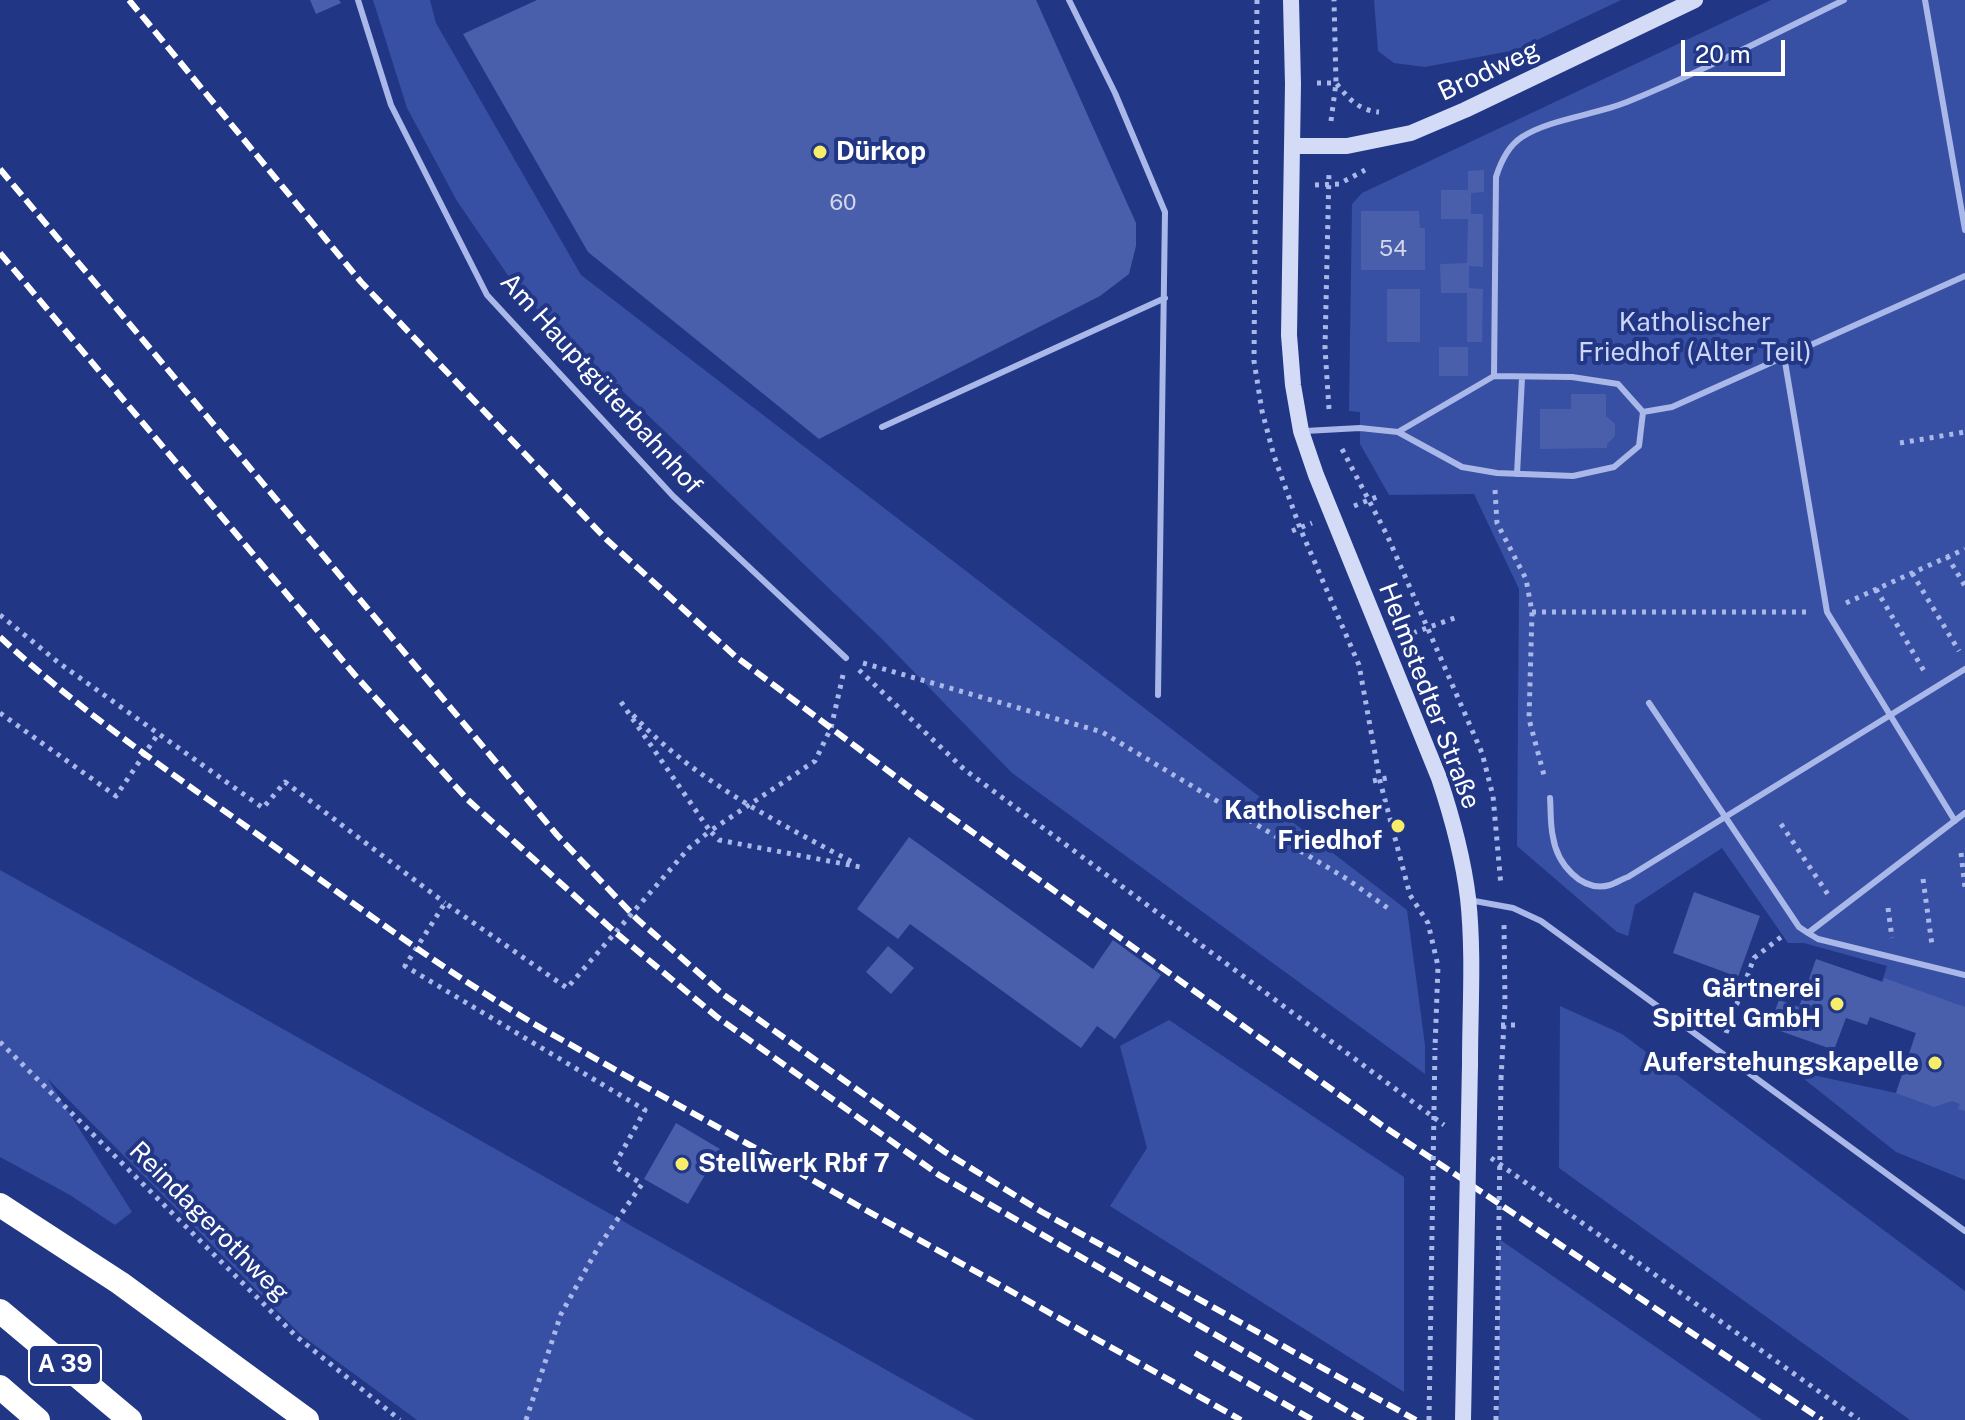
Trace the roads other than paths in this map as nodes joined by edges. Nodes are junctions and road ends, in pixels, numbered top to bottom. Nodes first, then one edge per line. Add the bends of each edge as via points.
1 (358, 0) edge
2 (1069, 0) edge
3 (1291, 0) edge
4 (1695, 0) edge
5 (1844, 0) edge
6 (1925, 0) edge
7 (1293, 146) junction
8 (1965, 230) edge
9 (1965, 276) edge
10 (1165, 298) junction
11 (1784, 356) junction
12 (1494, 376) junction
13 (1522, 378) junction
14 (1643, 412) junction
15 (882, 427) dead end
16 (1301, 431) junction
17 (1398, 432) junction
18 (1517, 474) junction
19 (846, 658) road end
20 (1965, 669) edge
21 (1158, 695) dead end
22 (1649, 703) dead end
23 (1889, 716) junction
24 (1550, 798) road end
25 (1965, 813) edge
26 (1726, 816) junction
27 (1955, 821) junction
28 (1468, 900) junction
29 (1808, 933) junction
30 (1965, 975) edge
31 (0, 1205) edge
32 (1965, 1231) edge
33 (0, 1311) edge
34 (0, 1387) edge
35 (38, 1420) edge
36 (130, 1420) edge
37 (307, 1420) edge
38 (1463, 1420) edge

1 - 19 lane, Am Hauptgüterbahnhof via 391,105 487,295 673,496
2 - 10 lane via 1165,212
3 - 7 main road, Helmstedter Straße
4 - 7 main road, Brodweg via 1411,133 1347,146
5 - 12 lane via 1657,90 1522,137 1502,157 1496,177
6 - 8 lane
7 - 16 main road, Helmstedter Straße via 1289,335
9 - 11 lane
10 - 15 lane
10 - 21 lane
11 - 14 lane via 1672,407
11 - 23 lane via 1827,612
12 - 13 lane
12 - 17 lane
13 - 14 lane via 1572,377 1618,384
13 - 18 lane
14 - 18 lane via 1639,446 1614,467 1573,476
16 - 17 lane
16 - 28 main road, Helmstedter Straße via 1439,778
17 - 18 lane via 1462,467
20 - 23 lane
22 - 26 lane
23 - 26 lane
23 - 27 lane
24 - 26 lane via 1559,858 1572,875 1608,886
25 - 27 lane
26 - 29 lane
27 - 29 lane
28 - 32 lane via 1541,921
28 - 38 main road, Helmstedter Straße, bridge via 1472,975
29 - 30 lane
31 - 37 highway via 120,1283
33 - 36 highway, A 39
34 - 35 highway, A 39

